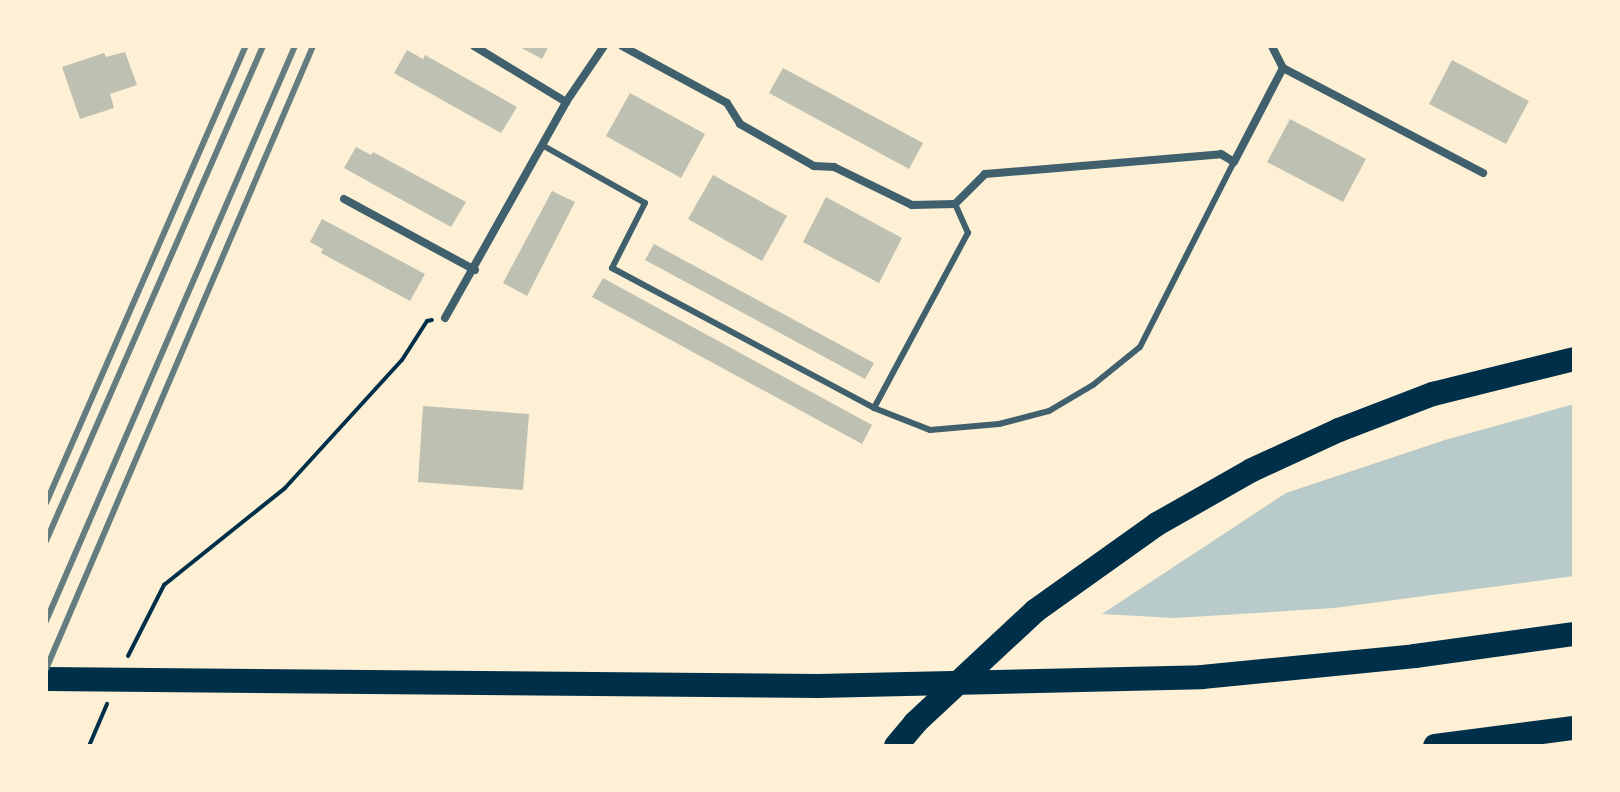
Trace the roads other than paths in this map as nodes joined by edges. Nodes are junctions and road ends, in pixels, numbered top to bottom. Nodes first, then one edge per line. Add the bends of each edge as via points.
1 (474, 46) edge
2 (604, 46) edge
3 (622, 46) edge
4 (1272, 46) edge
5 (1283, 68) junction
6 (566, 102) junction
7 (542, 145) junction
8 (1234, 162) junction
9 (1483, 173) dead end
10 (344, 199) dead end
11 (955, 204) junction
12 (475, 270) junction
13 (445, 318) road end
14 (1574, 359) edge
15 (874, 408) junction
16 (1574, 634) edge
17 (46, 679) edge
18 (1574, 728) edge
19 (896, 746) edge
20 (1435, 746) edge

1 - 6 street
2 - 6 street
3 - 11 street via 727,103 740,124 814,166 834,167 912,205
4 - 5 street
5 - 8 street
5 - 9 street
6 - 7 street
7 - 12 street
7 - 15 lane via 645,203 612,268
8 - 11 street via 1221,154 985,174
8 - 15 lane via 1140,347 1093,385 1049,411 999,424 930,430
10 - 12 street
11 - 15 lane via 968,233
12 - 13 street
14 - 19 highway via 1433,394 1339,430 1252,470 1157,524 1035,611
16 - 17 highway via 1217,675 818,686
18 - 20 highway

